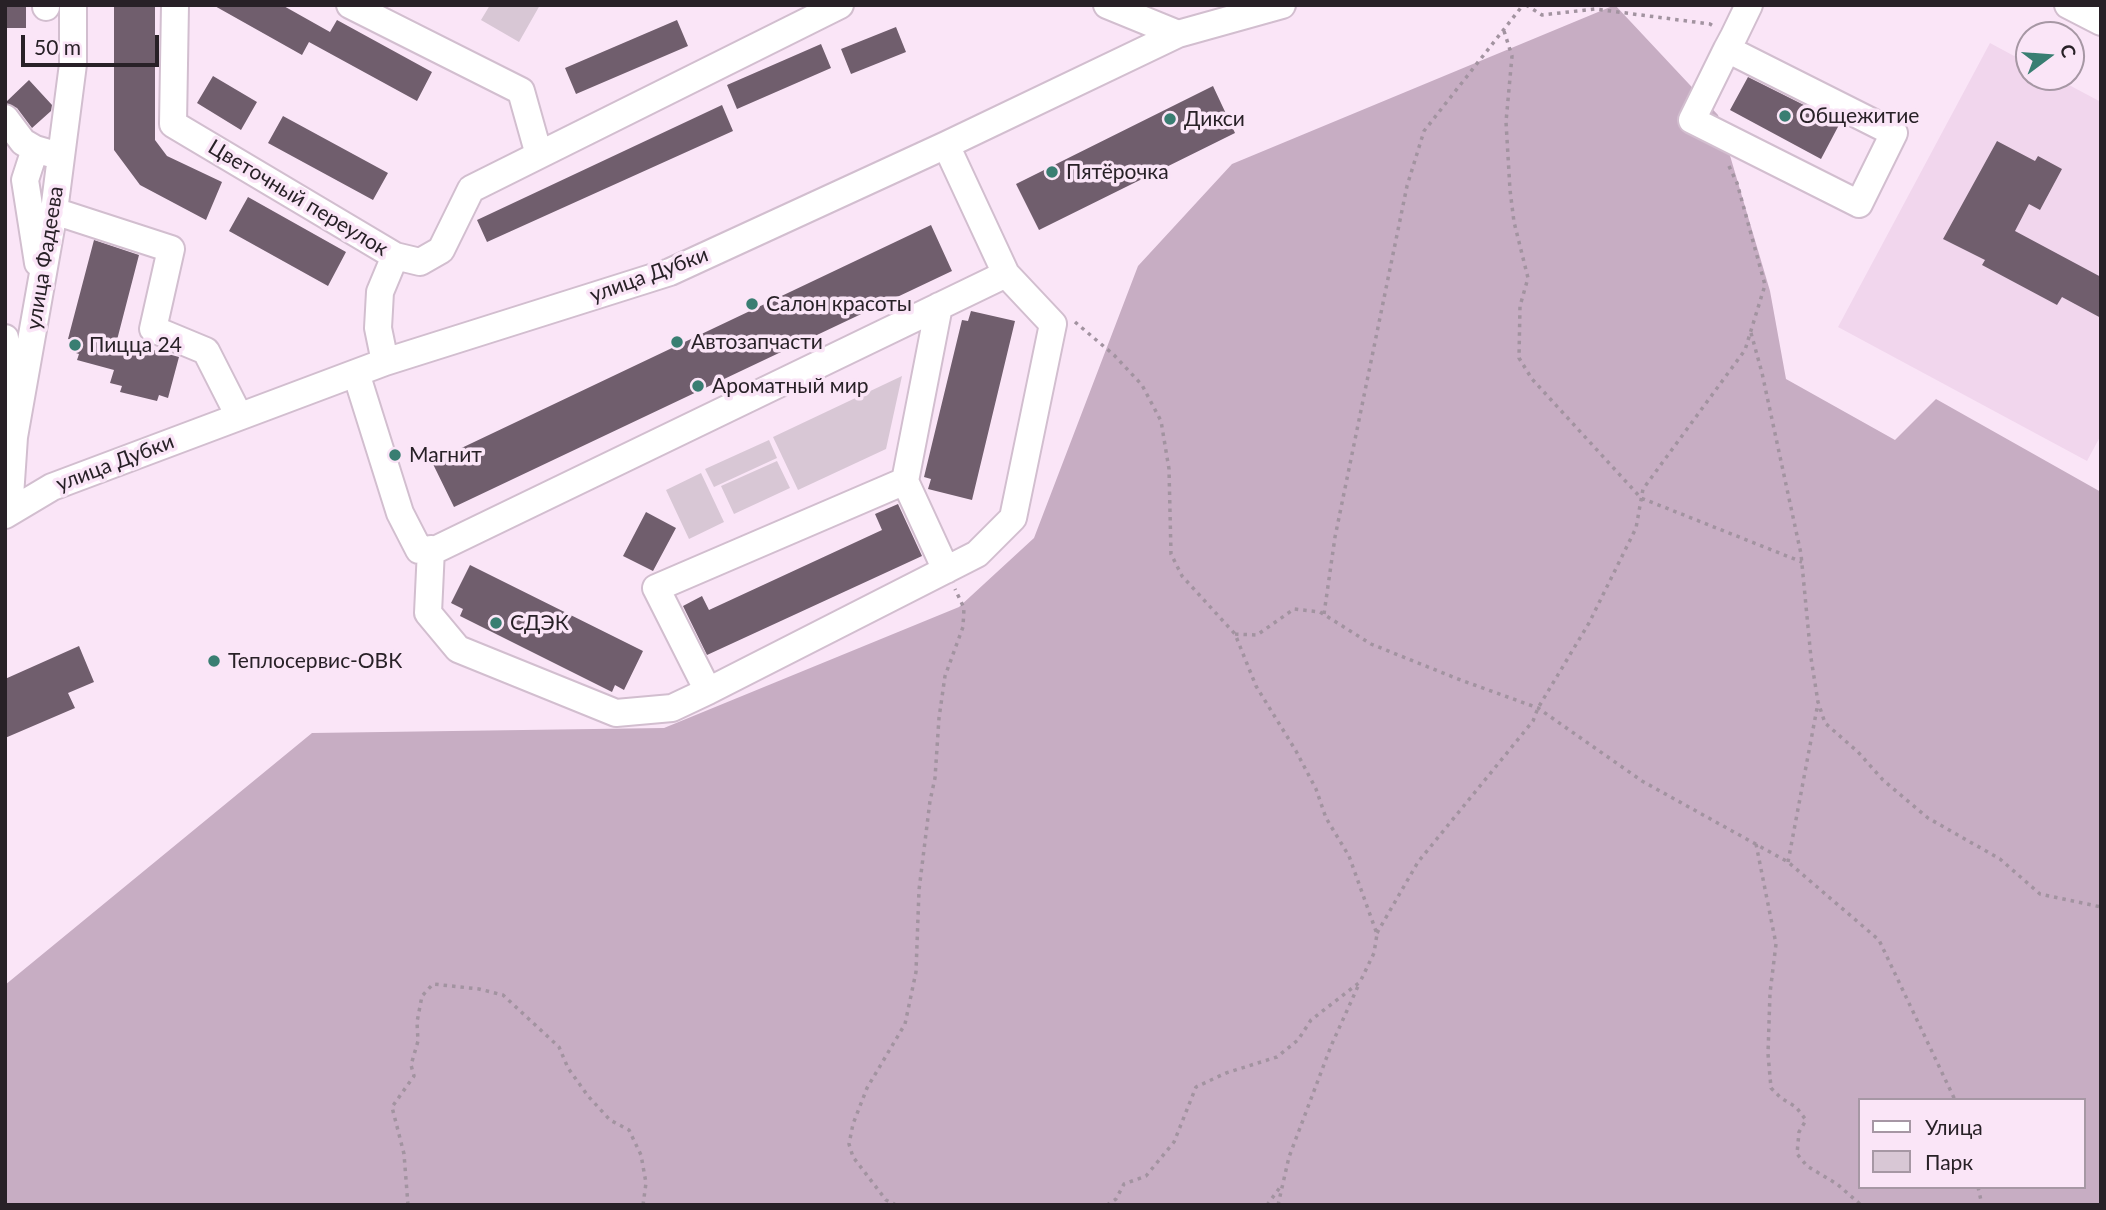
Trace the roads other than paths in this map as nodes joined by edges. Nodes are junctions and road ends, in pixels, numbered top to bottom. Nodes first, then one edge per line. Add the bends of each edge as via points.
1 (73, 5) edge
2 (175, 5) edge
3 (350, 5) edge
4 (839, 5) edge
5 (1108, 5) edge
6 (1282, 5) edge
7 (1749, 5) edge
8 (2068, 5) edge
9 (2099, 17) edge
10 (1178, 34) junction
11 (1730, 43) junction
12 (5, 118) edge
13 (946, 145) junction
14 (36, 149) junction
15 (539, 155) junction
16 (61, 157) junction
17 (54, 211) junction
18 (395, 256) junction
19 (1006, 274) junction
20 (41, 284) junction
21 (939, 306) junction
22 (5, 338) edge
23 (385, 362) junction
24 (356, 373) junction
25 (19, 411) junction
26 (239, 415) junction
27 (905, 481) junction
28 (7, 509) edge
29 (431, 549) junction
30 (946, 570) junction
31 (708, 691) junction

1 - 16 street, улица Фадеева via 73,64
2 - 18 street, Цветочный переулок via 173,124
3 - 15 street via 521,91
4 - 15 street, Цветочный переулок
5 - 10 street
6 - 10 street, улица Дубки
7 - 11 street
8 - 9 street
10 - 13 street, улица Дубки
11 - 11 street via 1894,132 1859,204 1692,120
12 - 14 street via 23,142
13 - 19 street
13 - 23 street, улица Дубки via 670,272
14 - 16 street
14 - 20 street via 24,180
15 - 18 street, Цветочный переулок via 471,189 441,250 420,261
16 - 17 street, улица Фадеева
17 - 20 street, улица Фадеева
17 - 26 street via 171,249 153,329 206,351
18 - 23 street via 380,292 378,328
19 - 21 street
19 - 30 street via 1053,324 1013,518 977,554
20 - 25 street, улица Фадеева
21 - 27 street
21 - 29 street
22 - 25 street via 10,383
23 - 24 street, улица Дубки
24 - 26 street, улица Дубки
24 - 29 street via 400,513 419,550
25 - 28 street, улица Фадеева
26 - 28 street, улица Дубки
27 - 30 street
27 - 31 street via 656,588
29 - 31 street via 428,613 458,649 615,713 671,708
30 - 31 street

